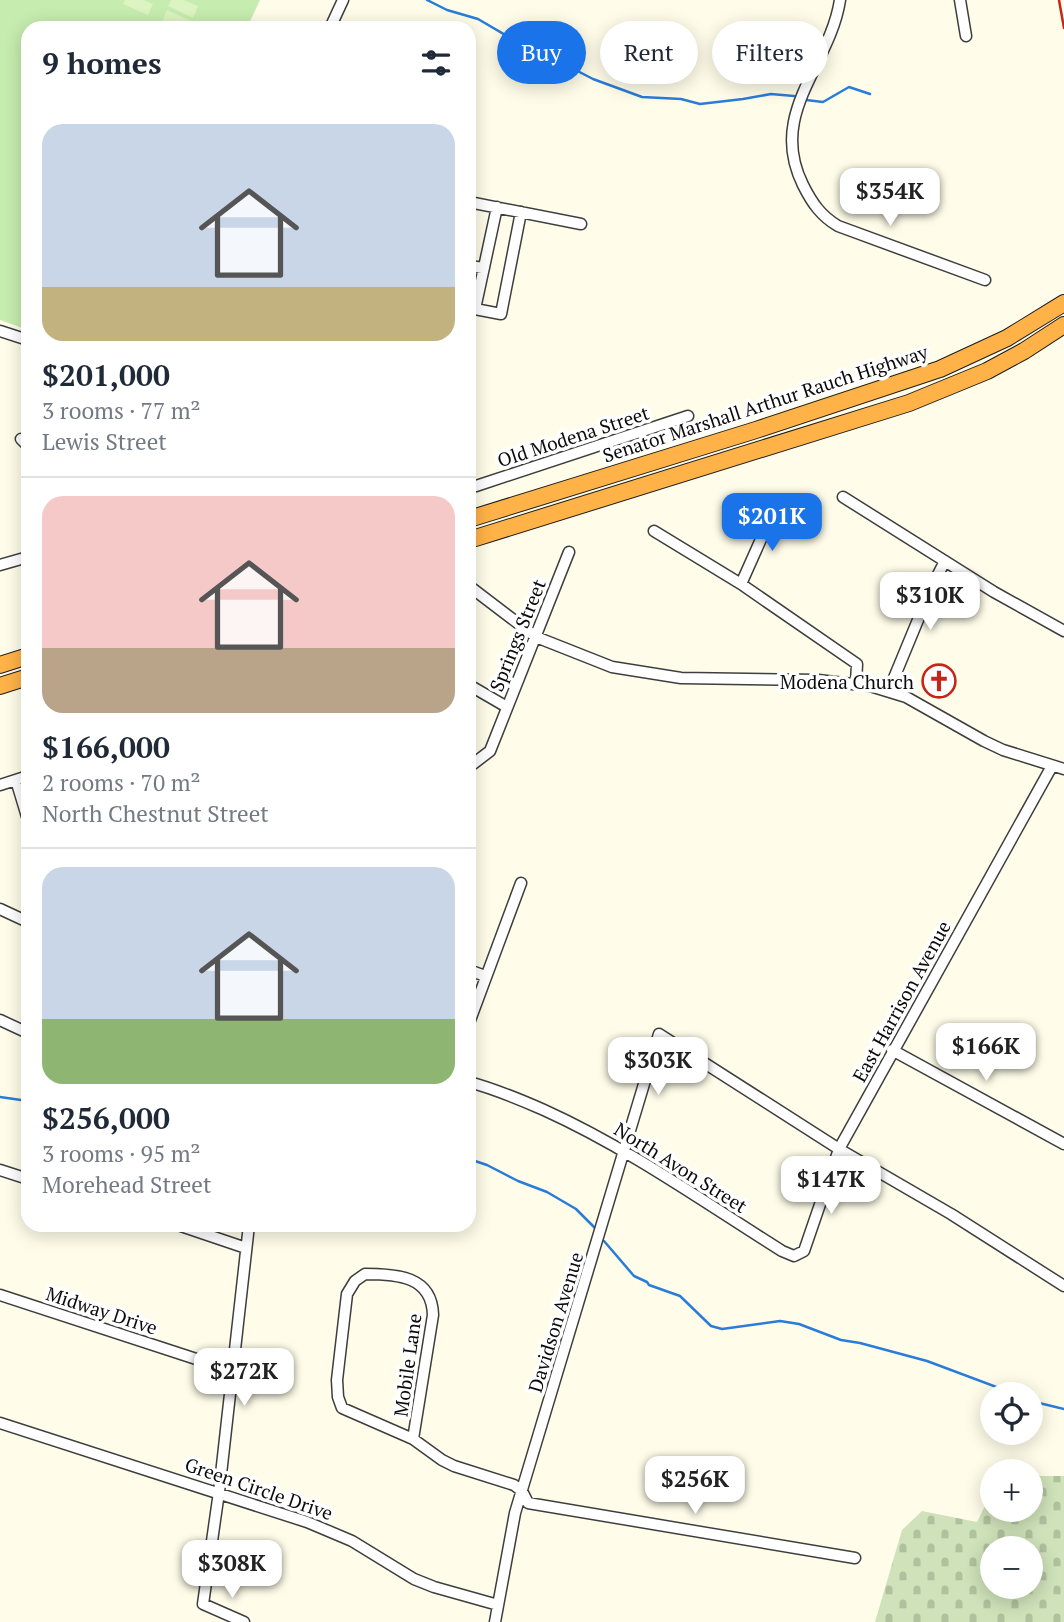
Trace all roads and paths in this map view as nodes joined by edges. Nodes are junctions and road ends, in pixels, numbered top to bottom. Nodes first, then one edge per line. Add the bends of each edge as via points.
1 (343, 0) edge
2 (840, 0) edge
3 (960, 0) edge
4 (333, 21) edge
5 (966, 37) dead end
6 (476, 203) edge
7 (497, 207) junction
8 (521, 212) junction
9 (581, 224) dead end
10 (476, 266) edge
11 (484, 268) junction
12 (985, 280) dead end
13 (1064, 292) edge
14 (1064, 303) edge
15 (476, 304) edge
16 (476, 309) edge
17 (1064, 326) edge
18 (0, 331) edge
19 (21, 338) edge
20 (1007, 338) junction
21 (688, 416) dead end
22 (476, 485) edge
23 (843, 497) dead end
24 (774, 510) dead end
25 (476, 517) edge
26 (654, 531) dead end
27 (476, 538) edge
28 (569, 552) dead end
29 (21, 559) edge
30 (945, 561) junction
31 (0, 565) edge
32 (741, 584) junction
33 (476, 591) edge
34 (1064, 631) edge
35 (536, 638) junction
36 (21, 658) edge
37 (0, 666) edge
38 (21, 679) edge
39 (856, 684) junction
40 (0, 686) edge
41 (476, 689) edge
42 (888, 691) junction
43 (507, 707) junction
44 (476, 762) edge
45 (1052, 766) junction
46 (1064, 769) edge
47 (21, 778) edge
48 (16, 780) junction
49 (0, 785) edge
50 (21, 797) edge
51 (521, 883) dead end
52 (0, 909) edge
53 (21, 917) edge
54 (476, 972) edge
55 (485, 975) junction
56 (476, 1002) edge
57 (0, 1020) edge
58 (21, 1029) edge
59 (892, 1050) junction
60 (476, 1085) edge
61 (1064, 1144) edge
62 (839, 1149) junction
63 (625, 1152) junction
64 (0, 1170) edge
65 (21, 1177) edge
66 (199, 1232) edge
67 (248, 1232) edge
68 (246, 1248) junction
69 (794, 1256) joint
70 (1064, 1286) edge
71 (0, 1295) edge
72 (233, 1371) junction
73 (0, 1423) edge
74 (414, 1439) junction
75 (522, 1491) junction
76 (219, 1492) junction
77 (855, 1558) dead end
78 (498, 1605) junction
79 (244, 1622) edge
80 (495, 1622) edge

1 - 4 street
2 - 12 street via 836,22 798,102 793,123 798,170 811,200 823,217 838,226
3 - 5 street
6 - 7 street
7 - 8 street
7 - 11 street
8 - 9 street
8 - 16 street via 501,314
10 - 11 street
11 - 15 street
13 - 20 highway
14 - 20 highway, Senator Marshall Arthur Rauch Highway
17 - 27 highway via 987,371 909,402
18 - 19 street
20 - 25 highway, Senator Marshall Arthur Rauch Highway via 940,369
21 - 22 street, Old Modena Street
23 - 30 street
24 - 32 street
26 - 32 street
28 - 35 street, Springs Street
29 - 31 street
30 - 34 street
30 - 42 street
32 - 39 street via 857,664
33 - 35 street
35 - 39 street via 612,667 649,675
35 - 43 street, Springs Street
36 - 37 highway
38 - 40 highway
39 - 42 street
41 - 43 street
42 - 45 street via 925,706 984,741
43 - 44 street, Springs Street via 490,751
45 - 46 street
45 - 59 street, East Harrison Avenue
47 - 48 street
48 - 49 street
48 - 50 street
51 - 55 street
52 - 53 street
54 - 55 street
55 - 56 street
57 - 58 street
59 - 61 street
59 - 62 street, East Harrison Avenue
60 - 63 street, North Avon Street via 526,1103
62 - 63 street, Davidson Avenue via 659,1034
62 - 69 street, East Harrison Avenue via 804,1251
62 - 70 street
63 - 69 street, North Avon Street
63 - 75 street, Davidson Avenue
64 - 65 street
66 - 68 street
67 - 68 street
68 - 72 street
71 - 72 street, Midway Drive
72 - 76 street
73 - 76 street, Green Circle Drive
74 - 74 street, Mobile Lane via 342,1408 338,1397 347,1294 365,1273 414,1282 433,1300
74 - 75 street, Mobile Lane via 454,1466
75 - 77 street, Mobile Lane via 527,1503
75 - 78 street, Davidson Avenue
76 - 78 street, Green Circle Drive via 338,1534 433,1587
76 - 79 street via 203,1604
78 - 80 street, Davidson Avenue

